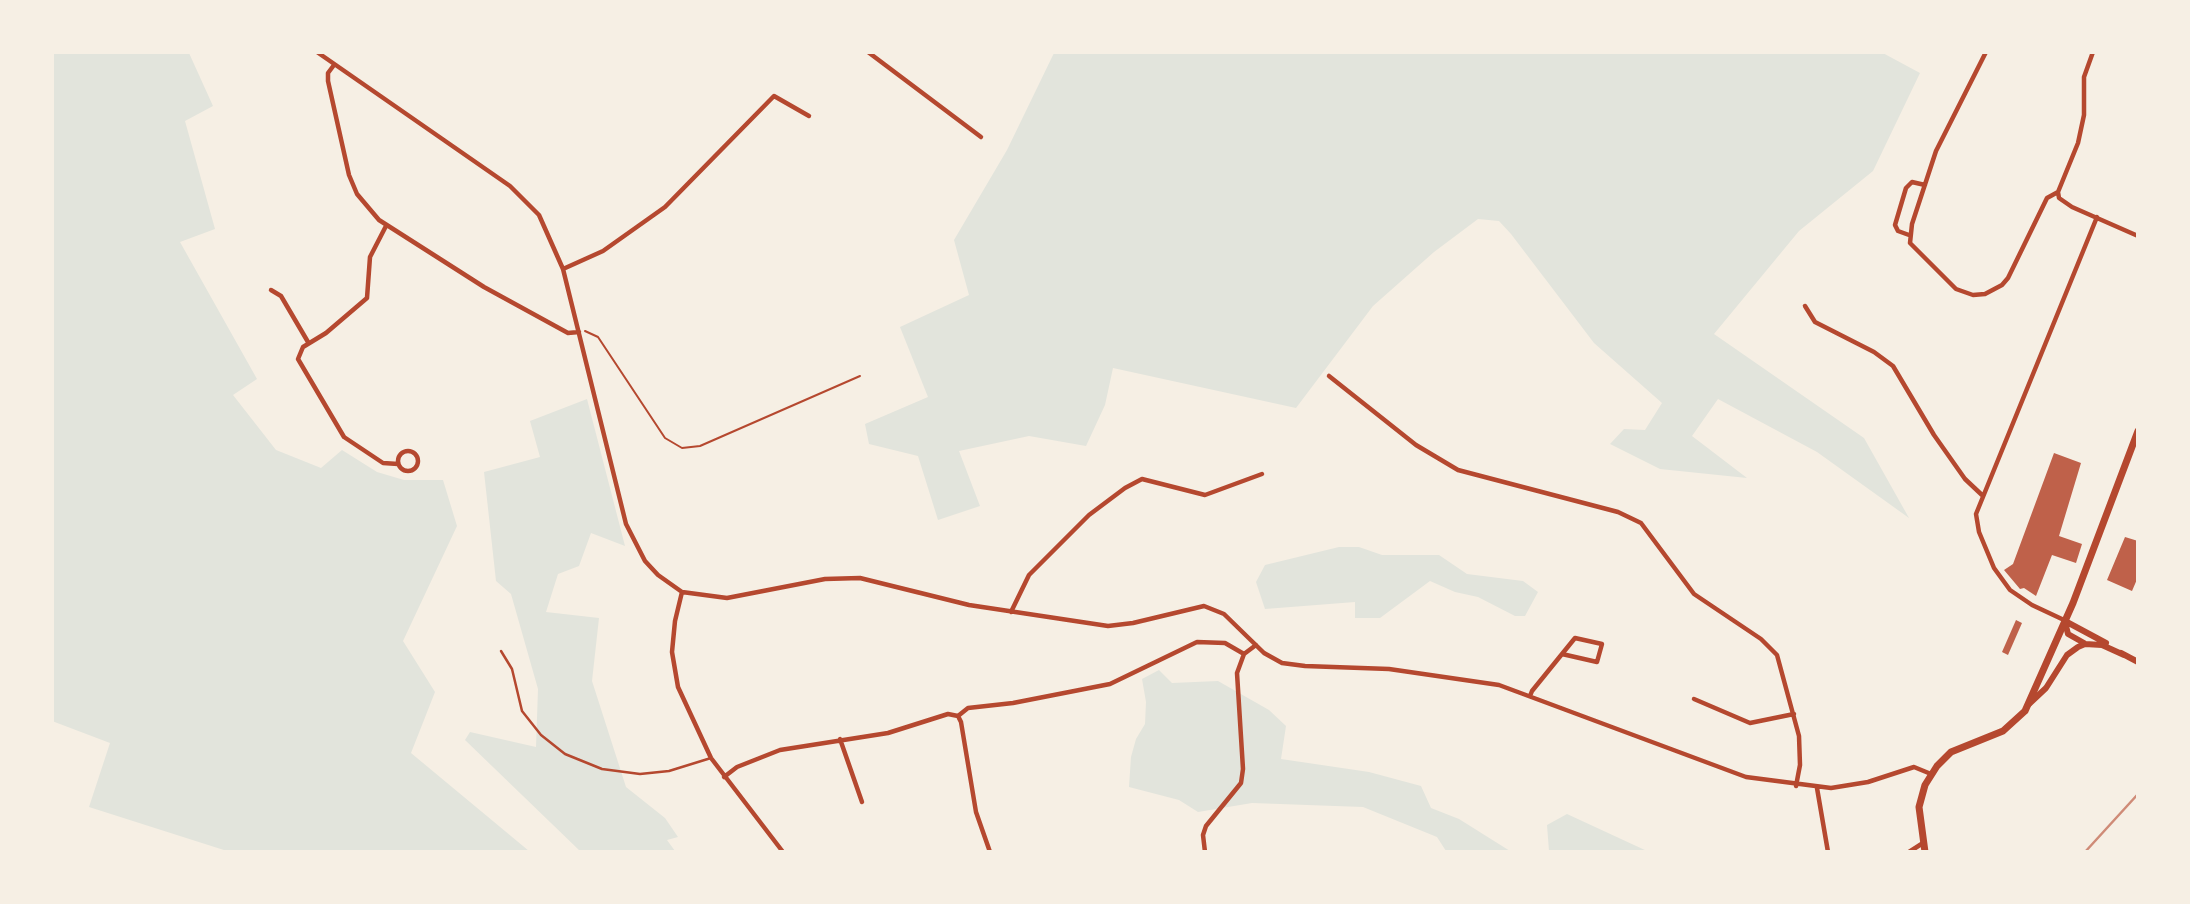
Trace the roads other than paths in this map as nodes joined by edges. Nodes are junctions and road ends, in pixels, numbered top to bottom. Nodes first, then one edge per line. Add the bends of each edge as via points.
1 (317, 52) edge
2 (868, 52) edge
3 (1986, 52) edge
4 (2093, 52) edge
5 (334, 65) junction
6 (809, 116) dead end
7 (981, 137) dead end
8 (1925, 185) junction
9 (2058, 192) junction
10 (2097, 217) junction
11 (386, 226) junction
12 (1909, 234) junction
13 (2137, 236) edge
14 (563, 269) junction
15 (271, 290) dead end
16 (1805, 306) dead end
17 (579, 332) junction
18 (308, 342) junction
19 (1329, 376) dead end
20 (2137, 432) edge
21 (2133, 455) edge
22 (398, 464) junction
23 (1262, 474) dead end
24 (1982, 495) junction
25 (682, 592) junction
26 (1011, 612) junction
27 (2065, 621) junction
28 (2085, 644) junction
29 (1255, 645) junction
30 (501, 651) dead end
31 (1244, 654) junction
32 (1562, 654) junction
33 (2124, 655) junction
34 (2137, 662) edge
35 (1530, 696) junction
36 (1693, 699) dead end
37 (2029, 704) junction
38 (1794, 713) junction
39 (958, 716) junction
40 (840, 739) junction
41 (711, 758) junction
42 (1931, 774) junction
43 (724, 777) junction
44 (1796, 786) junction
45 (1817, 788) junction
46 (862, 802) dead end
47 (1923, 843) junction
48 (783, 852) edge
49 (990, 852) edge
50 (1205, 852) edge
51 (1828, 852) edge
52 (1909, 852) edge
53 (1925, 852) edge

1 - 5 street
2 - 7 street
3 - 8 street via 1936,151
4 - 9 street via 2084,77 2078,143
5 - 11 street via 328,81 349,176 357,194
5 - 14 street via 518,192 548,230
6 - 14 street via 774,96 665,207 603,251
8 - 12 street
8 - 12 street via 1912,182 1906,188 1895,225
9 - 10 street via 2062,200
9 - 12 street via 2047,198 2008,278 1985,294 1956,289 1913,248
10 - 13 street
10 - 24 street
11 - 17 street via 515,304 568,333
11 - 18 street via 370,257 367,298 326,333
14 - 17 street
15 - 18 street via 281,296
16 - 24 street via 1815,321 1893,366 1934,435
17 - 25 street via 626,524 645,561
18 - 22 street via 299,352 300,365 344,437 383,463
19 - 38 street via 1416,445 1458,470 1636,520 1694,594 1777,655
20 - 21 main road
21 - 27 main road
22 - 22 street via 403,452 414,452 418,458 411,471
23 - 26 street via 1205,495 1142,479 1125,488 1088,515 1037,567 1018,592
24 - 27 street via 1976,514 1979,532 2002,581 2019,598
25 - 26 street via 727,598 825,579 860,578
25 - 41 street via 675,621 674,671
26 - 29 street via 1115,625 1204,606 1224,614
27 - 28 main road via 2068,634
27 - 33 main road
27 - 37 main road
28 - 33 main road via 2102,645
28 - 37 main road via 2067,655 2046,688
29 - 31 street
29 - 35 street via 1292,665 1389,668 1499,685
30 - 41 lane via 512,669 522,711 541,735 565,754 602,769 640,774
31 - 39 street via 1225,643 1197,642 1110,684 968,708
31 - 50 street via 1237,673 1242,776 1236,791 1206,827
32 - 32 street via 1597,662 1602,643 1578,637
32 - 35 street
33 - 34 main road
35 - 44 street via 1746,777
36 - 38 street via 1750,723
37 - 42 main road via 2012,725 1951,752
38 - 44 street via 1799,736
39 - 40 street via 948,714 888,733
39 - 49 street via 976,812
40 - 43 street via 780,750
40 - 46 street
41 - 43 street
42 - 45 street via 1914,767 1857,785
42 - 47 main road via 1919,807
43 - 48 street
44 - 45 street
45 - 51 street
47 - 52 street
47 - 53 main road

